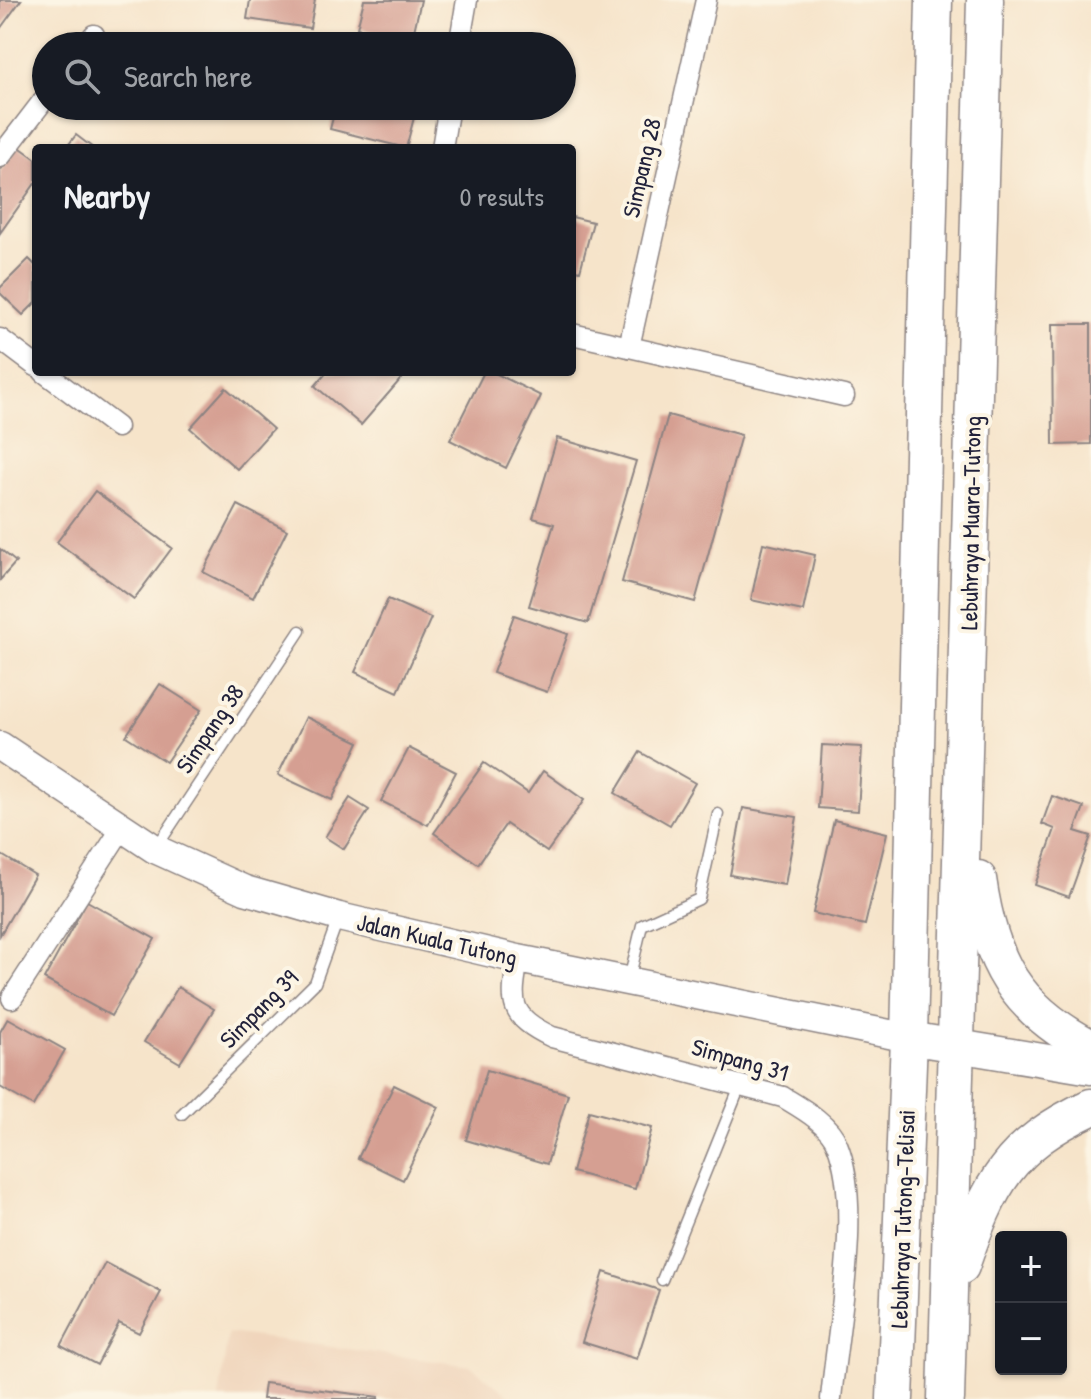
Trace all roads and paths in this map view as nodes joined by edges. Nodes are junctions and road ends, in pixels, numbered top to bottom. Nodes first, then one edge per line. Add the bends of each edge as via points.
1 (467, 0) edge
2 (706, 0) edge
3 (934, 0) edge
4 (985, 0) edge
5 (461, 32) edge
6 (32, 115) edge
7 (447, 120) edge
8 (443, 144) edge
9 (0, 157) edge
10 (576, 335) edge
11 (0, 339) edge
12 (629, 347) junction
13 (32, 363) edge
14 (49, 376) edge
15 (844, 396) dead end
16 (117, 427) dead end
17 (300, 631) dead end
18 (0, 746) edge
19 (965, 782) junction
20 (718, 814) dead end
21 (122, 828) junction
22 (155, 849) junction
23 (339, 917) junction
24 (518, 959) junction
25 (628, 982) junction
26 (12, 998) dead end
27 (909, 1038) junction
28 (958, 1047) junction
29 (1091, 1048) edge
30 (1091, 1068) edge
31 (741, 1084) junction
32 (1091, 1107) edge
33 (182, 1114) dead end
34 (662, 1280) dead end
35 (951, 1295) junction
36 (831, 1399) edge
37 (895, 1399) edge
38 (946, 1399) edge

1 - 5 street
2 - 12 street, Simpang 28
3 - 27 highway, Lebuhraya Muara–Tutong
4 - 19 highway, Lebuhraya Muara–Tutong
6 - 9 street
7 - 8 street
10 - 12 street
11 - 13 street
12 - 15 street
14 - 16 street
17 - 22 lane, Simpang 38
18 - 21 street, Jalan Kuala Tutong
19 - 28 highway, Lebuhraya Muara–Tutong
19 - 29 highway via 983,916 1003,969 1029,1007
20 - 25 lane via 699,899 642,925
21 - 22 street, Jalan Kuala Tutong
21 - 26 street
22 - 23 street, Jalan Kuala Tutong via 245,890
23 - 24 street, Jalan Kuala Tutong
23 - 33 lane, Simpang 39 via 315,983
24 - 25 street, Jalan Kuala Tutong
24 - 31 street, Simpang 31 via 512,994 516,1012 531,1027 552,1037
25 - 27 street, Jalan Kuala Tutong
27 - 28 main road
27 - 37 highway, Lebuhraya Tutong–Telisai
28 - 30 main road
28 - 35 highway, Lebuhraya Tutong–Telisai
31 - 34 lane
31 - 36 street, Simpang 31 via 783,1097 812,1115 837,1141 846,1182 847,1231
32 - 35 highway via 1053,1125 1004,1169 987,1197
35 - 38 highway, Lebuhraya Tutong–Telisai

